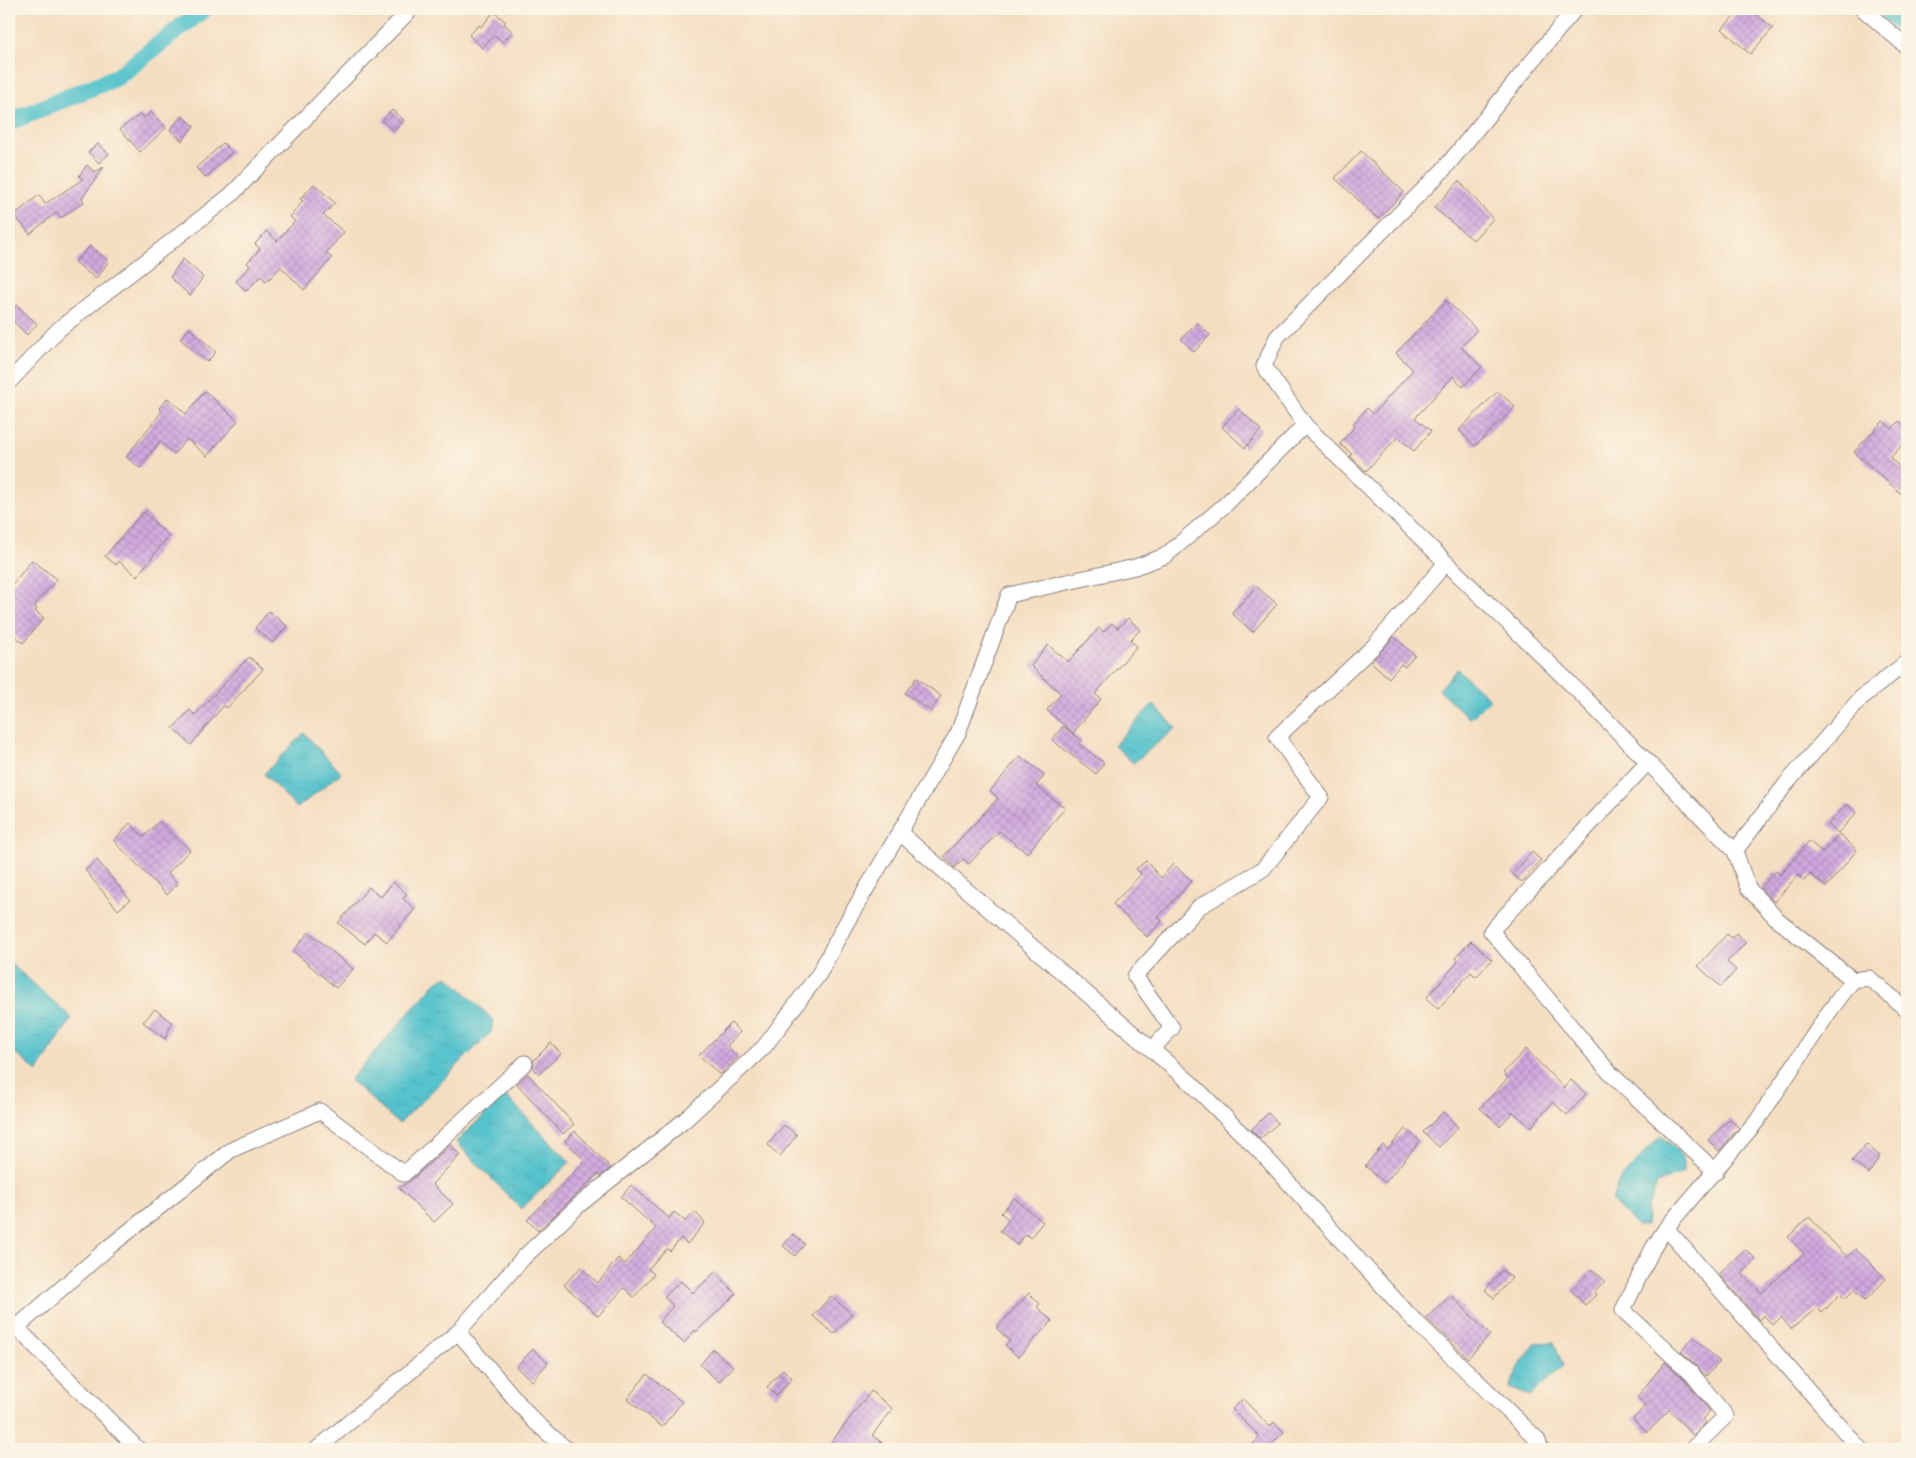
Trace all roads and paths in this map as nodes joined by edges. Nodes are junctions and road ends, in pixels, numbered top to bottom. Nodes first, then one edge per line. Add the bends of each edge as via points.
1 (411, 9) edge
2 (1575, 9) edge
3 (1863, 9) edge
4 (1907, 47) edge
5 (9, 382) edge
6 (1305, 425) junction
7 (1446, 564) junction
8 (1907, 662) edge
9 (1648, 762) junction
10 (900, 833) junction
11 (1735, 850) junction
12 (1853, 980) junction
13 (1907, 1010) edge
14 (1152, 1049) junction
15 (525, 1063) dead end
16 (1716, 1172) junction
17 (1666, 1228) junction
18 (12, 1324) edge
19 (458, 1332) junction
20 (138, 1449) edge
21 (317, 1449) edge
22 (566, 1449) edge
23 (1541, 1449) edge
24 (1692, 1449) edge
25 (1860, 1449) edge

1 - 5 street via 231,195 59,329
2 - 6 street via 1444,169 1277,337 1264,366
3 - 4 street
6 - 7 street
6 - 10 street via 1226,504 1165,556 1135,567 1008,595 958,733
7 - 9 street
7 - 14 street via 1374,646 1277,737 1321,797 1263,869 1199,907 1135,976 1172,1028
8 - 11 street via 1861,698 1786,784
9 - 11 street
9 - 16 street via 1491,931 1609,1072
10 - 14 street
10 - 19 street via 819,974 764,1047 685,1120 580,1205 524,1258
11 - 12 street via 1748,888 1777,919
12 - 13 street via 1869,978
12 - 16 street via 1757,1122
14 - 23 street via 1270,1161 1408,1314 1537,1439
15 - 18 street via 404,1174 320,1111 231,1150
16 - 17 street
17 - 24 street via 1623,1310 1692,1374 1726,1416
17 - 25 street
18 - 20 street
19 - 21 street
19 - 22 street via 533,1420

